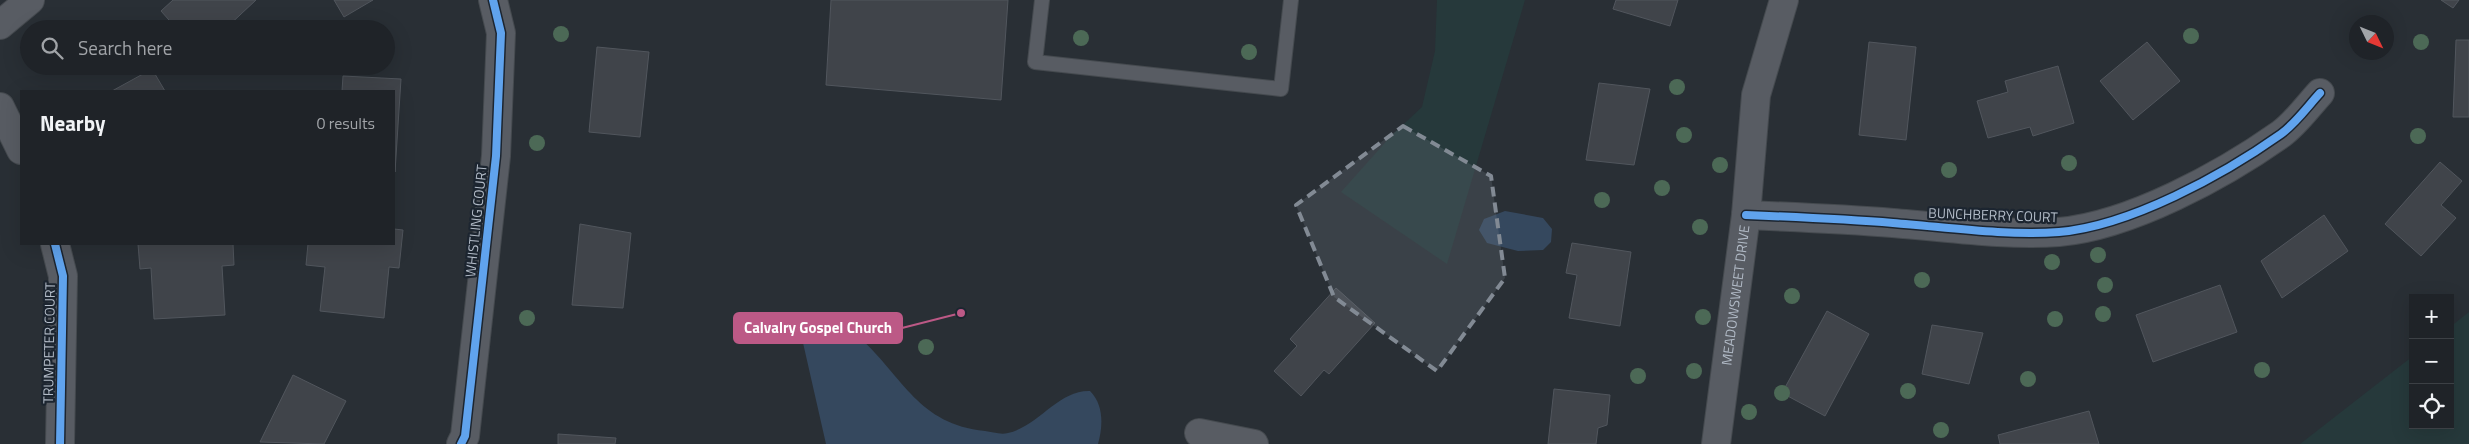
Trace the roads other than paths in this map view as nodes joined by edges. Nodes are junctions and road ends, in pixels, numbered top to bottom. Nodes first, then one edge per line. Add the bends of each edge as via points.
1 (30, 0) edge
2 (493, 0) edge
3 (1042, 0) edge
4 (1291, 0) edge
5 (1784, 0) edge
6 (0, 25) edge
7 (2320, 93) dead end
8 (0, 107) edge
9 (20, 148) edge
10 (1746, 215) junction
11 (55, 245) edge
12 (1199, 434) dead end
13 (60, 444) edge
14 (461, 444) edge
15 (1254, 444) edge
16 (1716, 444) edge

1 - 6 street
2 - 14 street, WHISTLING COURT via 501,33 496,156 465,436
3 - 4 lane via 1035,62 1281,89
5 - 10 street, MEADOWSWEET DRIVE via 1756,95
7 - 10 street, BUNCHBERRY COURT via 2283,133 2220,172 2167,199 2105,222 2059,232
8 - 9 street
10 - 16 street, MEADOWSWEET DRIVE
11 - 13 street, TRUMPETER COURT via 63,276
12 - 15 street

